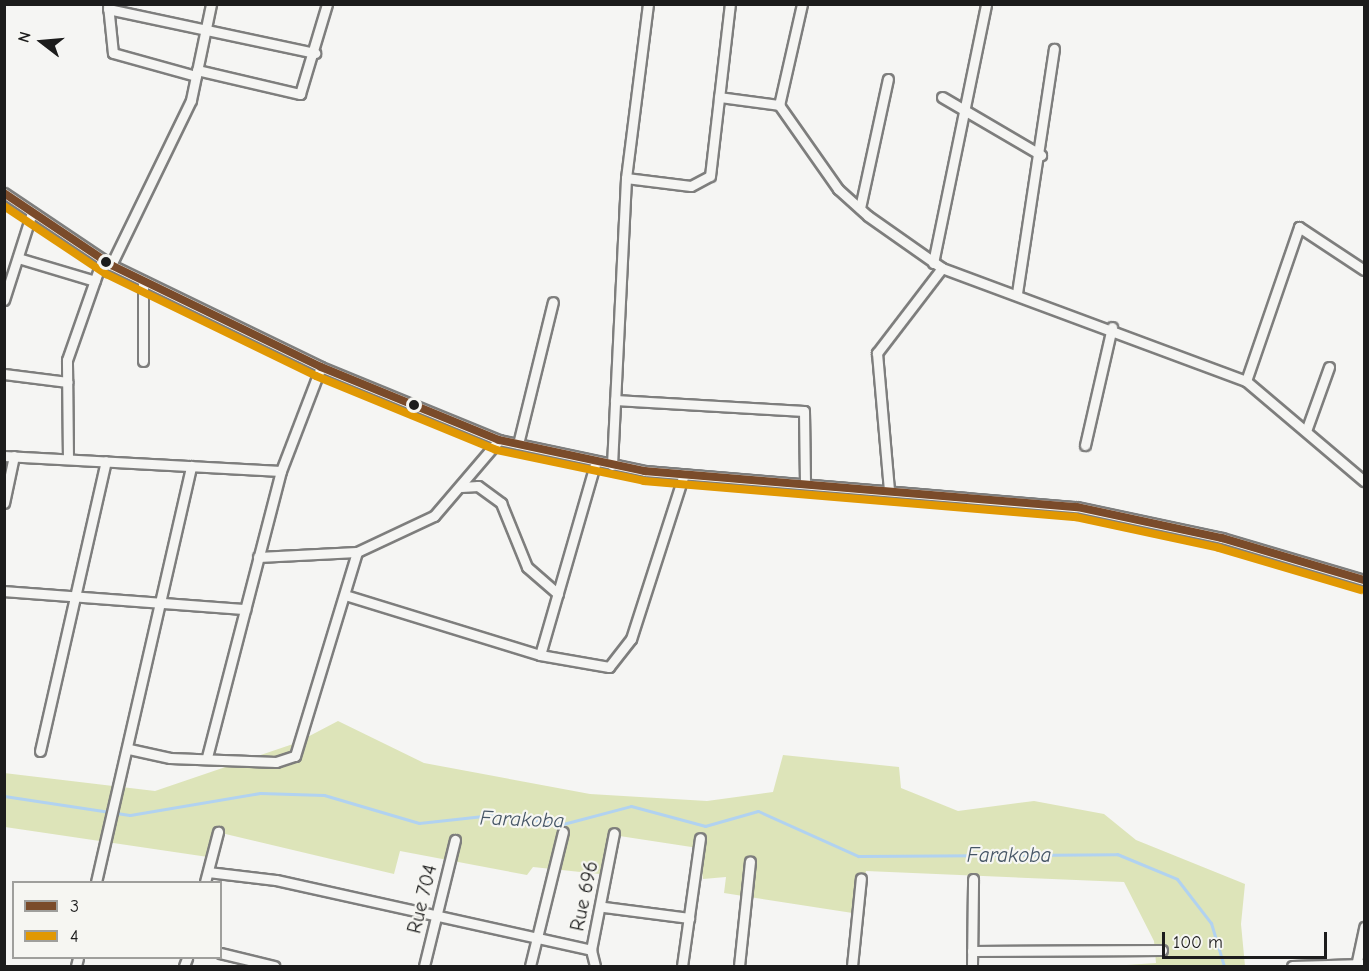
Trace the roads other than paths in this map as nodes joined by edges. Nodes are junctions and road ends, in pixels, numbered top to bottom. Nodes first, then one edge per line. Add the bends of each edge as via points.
1 (211, 4) edge
2 (327, 4) edge
3 (648, 4) edge
4 (730, 4) edge
5 (802, 4) edge
6 (986, 4) edge
7 (108, 7) edge
8 (206, 29) junction
9 (1054, 49) dead end
10 (315, 53) junction
11 (197, 73) junction
12 (888, 80) dead end
13 (719, 97) junction
14 (942, 97) dead end
15 (780, 105) junction
16 (964, 110) junction
17 (1041, 155) junction
18 (626, 178) junction
19 (4, 193) edge
20 (860, 208) junction
21 (32, 212) junction
22 (18, 258) junction
23 (102, 260) junction
24 (933, 263) junction
25 (111, 265) junction
26 (942, 268) junction
27 (1365, 270) edge
28 (95, 281) junction
29 (144, 281) junction
30 (1017, 293) junction
31 (4, 300) edge
32 (553, 302) dead end
33 (1112, 327) junction
34 (143, 361) dead end
35 (321, 367) junction
36 (1329, 367) dead end
37 (4, 374) edge
38 (1246, 381) junction
39 (67, 382) junction
40 (615, 400) junction
41 (1306, 432) junction
42 (499, 440) junction
43 (518, 444) junction
44 (1085, 445) dead end
45 (9, 456) edge
46 (68, 459) junction
47 (106, 461) junction
48 (596, 462) junction
49 (612, 465) junction
50 (191, 466) junction
51 (281, 471) junction
52 (684, 474) junction
53 (1365, 481) edge
54 (805, 482) junction
55 (461, 487) junction
56 (889, 490) junction
57 (4, 503) edge
58 (357, 552) junction
59 (258, 557) junction
60 (1365, 580) edge
61 (4, 591) edge
62 (558, 594) junction
63 (345, 595) junction
64 (75, 596) junction
65 (161, 603) junction
66 (245, 609) junction
67 (540, 655) junction
68 (129, 749) junction
69 (40, 751) dead end
70 (207, 757) junction
71 (218, 832) dead end
72 (563, 832) dead end
73 (614, 833) dead end
74 (700, 838) dead end
75 (455, 840) dead end
76 (750, 862) dead end
77 (208, 872) junction
78 (861, 878) dead end
79 (973, 879) dead end
80 (96, 881) edge
81 (205, 881) edge
82 (604, 907) junction
83 (436, 918) junction
84 (689, 918) junction
85 (1365, 927) edge
86 (538, 937) junction
87 (591, 950) junction
88 (1162, 950) dead end
89 (972, 951) junction
90 (222, 953) edge
91 (1359, 965) edge
92 (274, 966) edge
93 (424, 966) edge
94 (530, 966) edge
95 (595, 966) edge
96 (682, 966) edge
97 (739, 966) edge
98 (852, 966) edge
99 (972, 966) edge
100 (1292, 966) edge

1 - 8 street
2 - 10 street
3 - 18 street
4 - 13 street
5 - 15 street
6 - 16 street
7 - 8 street
7 - 11 street via 113,53
8 - 10 street
8 - 11 street
9 - 17 street
10 - 11 street via 300,94
11 - 25 street via 191,100
12 - 20 street
13 - 15 street
13 - 18 street via 710,176 704,184
14 - 16 street
15 - 20 street via 838,189
16 - 17 street
16 - 24 street
17 - 30 street
18 - 40 street
19 - 21 street
20 - 24 street
21 - 22 street
21 - 23 street
22 - 28 street
22 - 31 street
23 - 25 street
23 - 28 street
24 - 26 street
25 - 29 street
26 - 30 street
26 - 56 street via 877,353
27 - 38 street via 1299,227
28 - 39 street via 70,346
29 - 34 street
29 - 35 street
30 - 33 street
32 - 43 street
33 - 38 street
33 - 44 street
35 - 42 street
35 - 51 street
36 - 41 street
37 - 39 street
38 - 41 street
39 - 46 street
40 - 49 street
40 - 54 street via 804,411
41 - 53 street
42 - 43 street
42 - 55 street
43 - 48 street
45 - 46 street
45 - 57 street
46 - 47 street
47 - 50 street
47 - 64 street
48 - 49 street
48 - 62 street
49 - 52 street
50 - 51 street
50 - 65 street
51 - 59 street
52 - 54 street
52 - 67 street via 639,618 621,653 600,670
54 - 56 street
55 - 58 street via 419,527
55 - 62 street via 477,486 501,503 527,567
56 - 60 street via 1077,507 1222,538
58 - 59 street
58 - 63 street
59 - 66 street
61 - 64 street
62 - 67 street
63 - 67 street
63 - 70 street via 295,756 276,762
64 - 65 street
64 - 69 street
65 - 66 street
65 - 68 street
66 - 70 street
68 - 70 street via 155,756
68 - 80 street
71 - 77 street
72 - 86 street
73 - 82 street, Rue 696
74 - 84 street
75 - 83 street, Rue 704
76 - 97 street
77 - 81 street
77 - 83 street via 276,880
78 - 98 street
79 - 89 street
82 - 84 street
82 - 87 street, Rue 696
83 - 86 street
83 - 93 street, Rue 704
84 - 96 street
85 - 91 street
86 - 87 street
86 - 94 street
87 - 95 street, Rue 696
88 - 89 street
89 - 99 street
90 - 92 street
91 - 100 street

